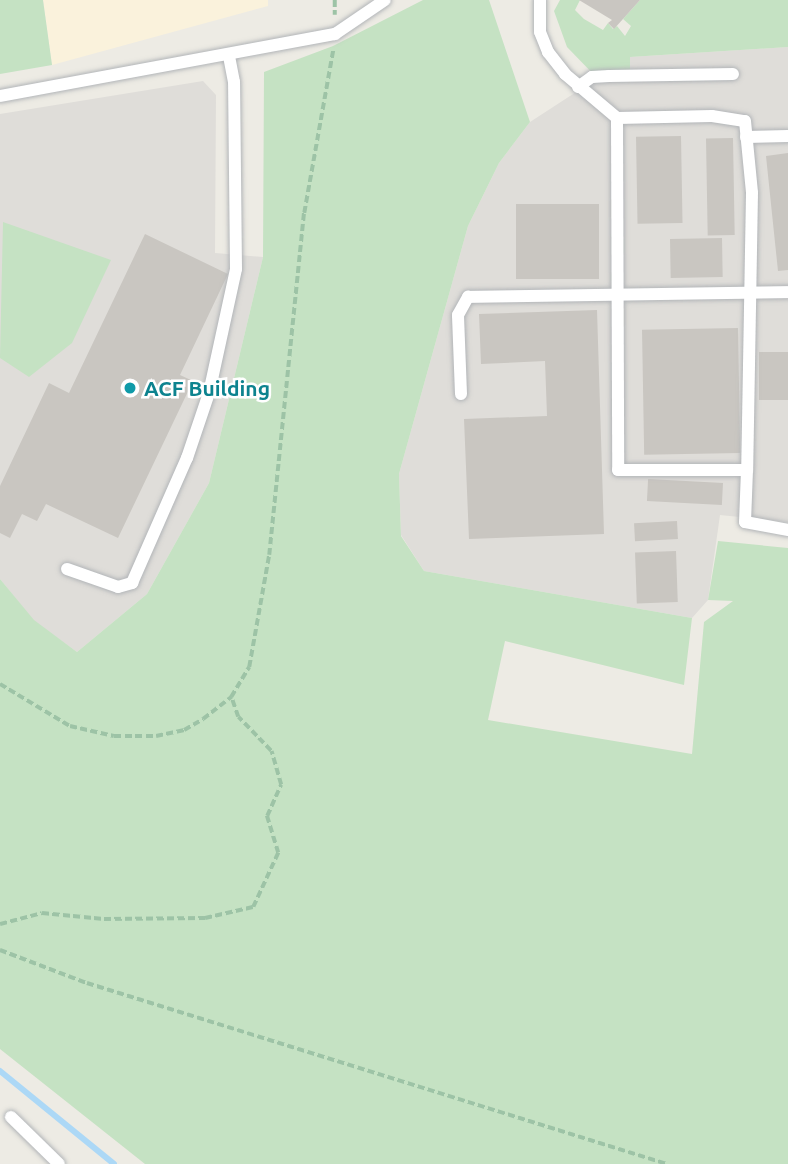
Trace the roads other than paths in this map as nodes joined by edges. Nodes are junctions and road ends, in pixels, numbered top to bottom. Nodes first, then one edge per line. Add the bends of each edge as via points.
1 (385, 0) edge
2 (540, 0) edge
3 (229, 57) junction
4 (733, 74) dead end
5 (578, 86) junction
6 (0, 96) edge
7 (617, 118) junction
8 (788, 136) edge
9 (746, 137) junction
10 (788, 292) edge
11 (618, 295) junction
12 (748, 295) junction
13 (461, 394) dead end
14 (747, 470) junction
15 (788, 530) edge
16 (67, 569) dead end
17 (11, 1117) dead end
18 (59, 1164) edge

1 - 3 lane via 335,34
2 - 5 lane via 540,32 548,52
3 - 6 lane
3 - 16 lane via 234,82 236,269 209,393 187,458 132,583 118,587
4 - 5 lane via 592,77
5 - 7 lane
7 - 9 lane via 712,116 745,121
7 - 11 lane
8 - 9 lane
9 - 12 lane via 751,193
10 - 12 lane
11 - 12 lane
11 - 13 lane via 468,297 458,315
11 - 14 lane via 618,470
12 - 14 lane
14 - 15 lane via 745,522
17 - 18 lane

